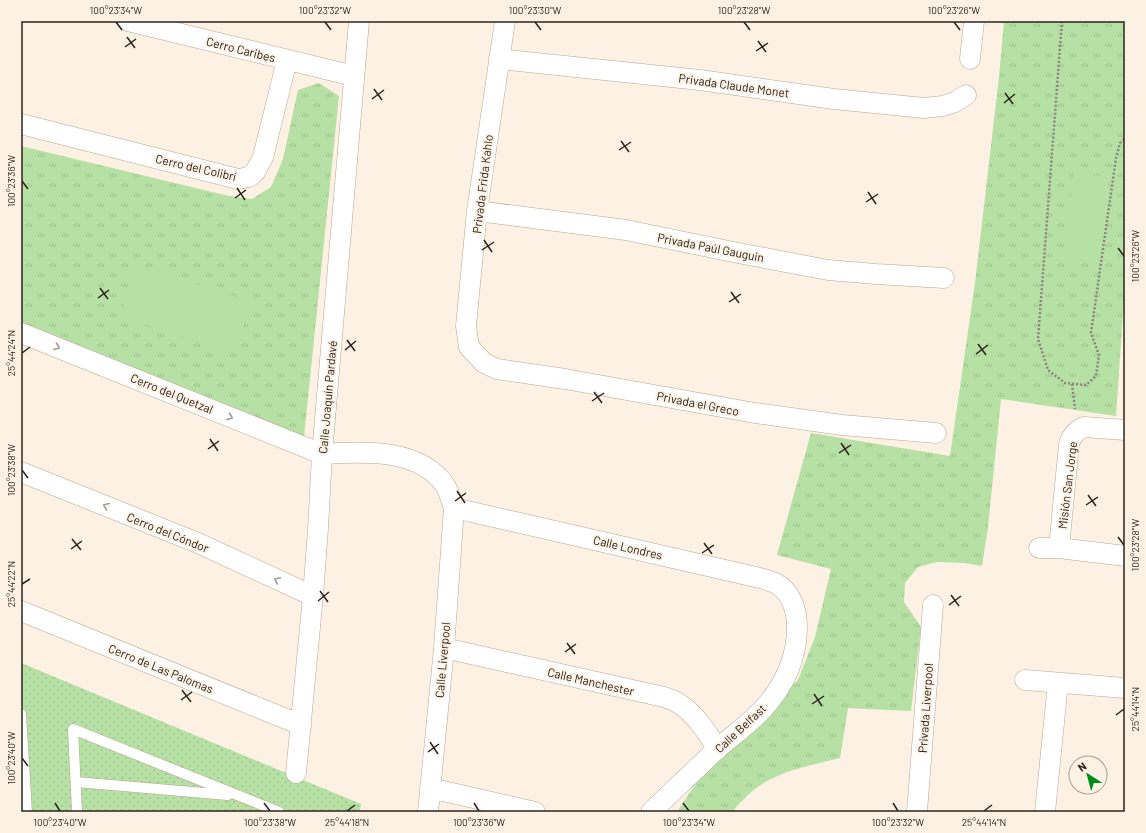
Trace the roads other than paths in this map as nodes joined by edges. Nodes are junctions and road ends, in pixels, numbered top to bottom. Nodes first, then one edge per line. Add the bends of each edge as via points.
1 (128, 21) edge
2 (359, 21) edge
3 (505, 21) edge
4 (974, 21) edge
5 (499, 59) junction
6 (970, 59) dead end
7 (287, 60) junction
8 (354, 76) junction
9 (966, 96) dead end
10 (21, 124) edge
11 (477, 211) junction
12 (944, 278) dead end
13 (21, 333) edge
14 (469, 347) joint
15 (1125, 430) edge
16 (936, 433) dead end
17 (322, 454) junction
18 (21, 472) edge
19 (454, 508) junction
20 (1039, 548) dead end
21 (1059, 548) junction
22 (1125, 556) edge
23 (313, 596) junction
24 (793, 602) joint
25 (933, 605) dead end
26 (21, 611) edge
27 (444, 648) junction
28 (1025, 680) dead end
29 (1058, 683) junction
30 (1125, 688) edge
31 (21, 714) edge
32 (300, 725) junction
33 (718, 749) junction
34 (296, 773) dead end
35 (76, 782) junction
36 (430, 788) junction
37 (240, 797) junction
38 (27, 812) edge
39 (77, 812) edge
40 (278, 812) edge
41 (428, 812) edge
42 (535, 812) edge
43 (651, 812) edge
44 (917, 812) edge
45 (1045, 812) edge

1 - 7 street, Cerro Caribes
2 - 8 street, Calle Joaquín Pardavé
3 - 5 street, Privada Frida Kahlo
4 - 6 street
5 - 9 street, Privada Claude Monet via 700,80 924,108 943,106
5 - 11 street, Privada Frida Kahlo
7 - 8 street, Cerro Caribes
7 - 10 street, Cerro del Colibrí via 263,157 255,172 249,177 238,179
8 - 17 street, Calle Joaquín Pardavé
11 - 12 street, Privada Paúl Gauguin via 626,230 828,270
11 - 14 street, Privada Frida Kahlo via 466,326
13 -> 17 street, Cerro del Quetzal
14 - 16 street, Privada el Greco via 484,363 497,369 755,414
15 - 21 street, Misión San Jorge via 1084,427 1072,436 1069,444
17 - 19 street via 386,454 411,460 431,470 446,486
17 - 23 street, Calle Joaquín Pardavé
23 -> 18 street, Cerro del Cóndor via 198,543
19 - 24 street, Calle Londres via 760,578 775,583
19 - 27 street, Calle Liverpool
20 - 21 street
21 - 22 street
23 - 32 street, Calle Joaquín Pardavé
24 - 33 street, Calle Belfast via 797,616 794,656 783,682 763,709
25 - 44 street, Privada Liverpool
26 - 32 street, Cerro de Las Palomas
27 - 33 street, Calle Manchester via 664,697 680,704 692,714
27 - 36 street, Calle Liverpool
28 - 29 street
29 - 30 street
29 - 45 street
31 - 38 lane
32 - 34 street, Calle Joaquín Pardavé
33 - 43 street, Calle Belfast
35 - 37 lane
35 - 37 lane via 73,729
35 - 39 lane
36 - 41 street, Calle Liverpool
36 - 42 street
37 - 40 lane

